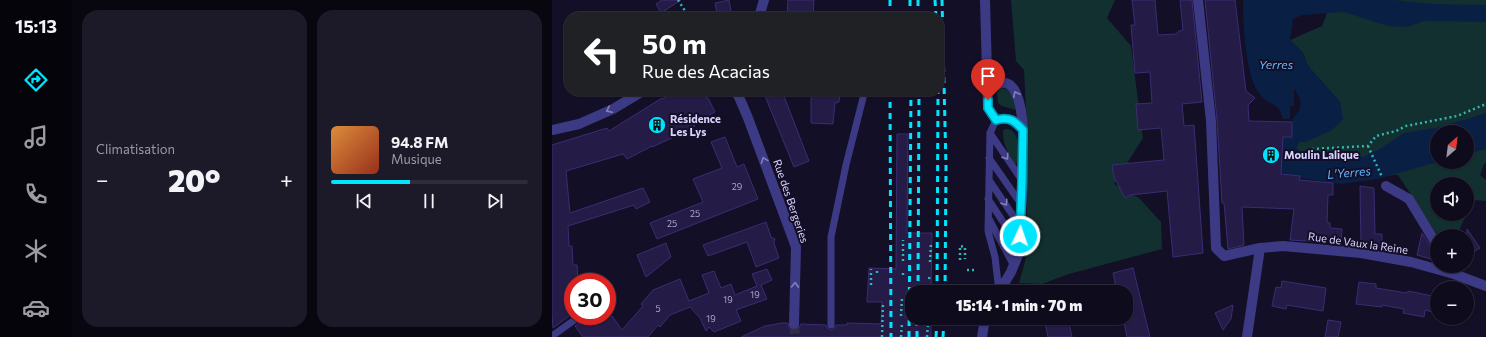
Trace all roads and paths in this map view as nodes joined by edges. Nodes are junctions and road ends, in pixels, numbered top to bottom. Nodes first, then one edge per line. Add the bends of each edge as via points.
1 (678, 0) edge
2 (764, 0) edge
3 (985, 0) edge
4 (1198, 0) edge
5 (686, 12) edge
6 (760, 12) edge
7 (987, 91) junction
8 (635, 96) edge
9 (739, 96) edge
10 (863, 98) dead end
11 (1486, 104) edge
12 (996, 120) junction
13 (552, 130) edge
14 (1023, 130) junction
15 (990, 133) junction
16 (1368, 146) junction
17 (1312, 149) dead end
18 (989, 158) junction
19 (989, 180) junction
20 (1022, 182) junction
21 (1386, 186) joint
22 (988, 199) junction
23 (1021, 204) junction
24 (988, 217) junction
25 (1020, 226) junction
26 (1430, 234) edge
27 (903, 240) dead end
28 (931, 242) dead end
29 (1019, 246) junction
30 (1260, 248) junction
31 (965, 259) dead end
32 (960, 260) dead end
33 (903, 261) dead end
34 (930, 262) dead end
35 (1014, 266) junction
36 (1430, 266) edge
37 (871, 269) dead end
38 (877, 269) dead end
39 (967, 270) dead end
40 (976, 270) dead end
41 (877, 273) dead end
42 (1458, 273) edge
43 (930, 275) dead end
44 (930, 279) dead end
45 (871, 285) dead end
46 (998, 285) edge
47 (1003, 285) edge
48 (1486, 286) edge
49 (902, 298) dead end
50 (883, 302) dead end
51 (901, 316) dead end
52 (902, 323) dead end
53 (794, 324) tunnel mouth
54 (567, 325) edge
55 (831, 325) dead end
56 (928, 325) edge
57 (984, 325) edge
58 (552, 336) edge
59 (882, 337) edge
60 (901, 337) edge
61 (927, 337) edge
62 (982, 337) edge
63 (1247, 337) edge

1 - 5 path
2 - 6 street
3 - 7 street
4 - 30 street, Rue de Vaux la Reine via 1211,121 1216,248 1224,256
7 - 12 street via 988,108
14 -> 7 street via 1022,112 1018,96 1012,86 1004,83 994,85
8 -> 13 street via 579,124
53 -> 9 street, Rue des Bergeries via 796,247
10 - 55 lane via 831,237
11 - 16 path via 1457,116 1406,126 1376,136
12 - 14 street via 1005,118 1015,122
12 - 15 lane
14 - 20 street
15 - 18 lane
15 -> 20 lane
16 - 17 path
16 - 21 path
18 - 19 lane
18 - 23 lane
19 - 22 lane
19 -> 25 lane
20 - 23 street
21 - 26 street via 1409,199
22 - 24 lane
22 - 29 lane
23 - 25 street
24 - 35 lane
24 - 46 lane via 988,231 995,257
25 - 29 street
27 - 33 path
28 - 34 path
29 - 35 street
30 - 36 street, Rue de Vaux la Reine via 1283,246 1361,253
30 - 63 street
31 - 32 path via 965,247 960,246
35 - 47 street
37 - 45 path
38 - 41 path
39 - 40 path
42 - 48 street, Rue de Vaux la Reine
43 - 44 path
49 - 51 path
50 - 59 path
52 - 60 path
54 - 58 lane
56 - 61 path
57 - 62 street

